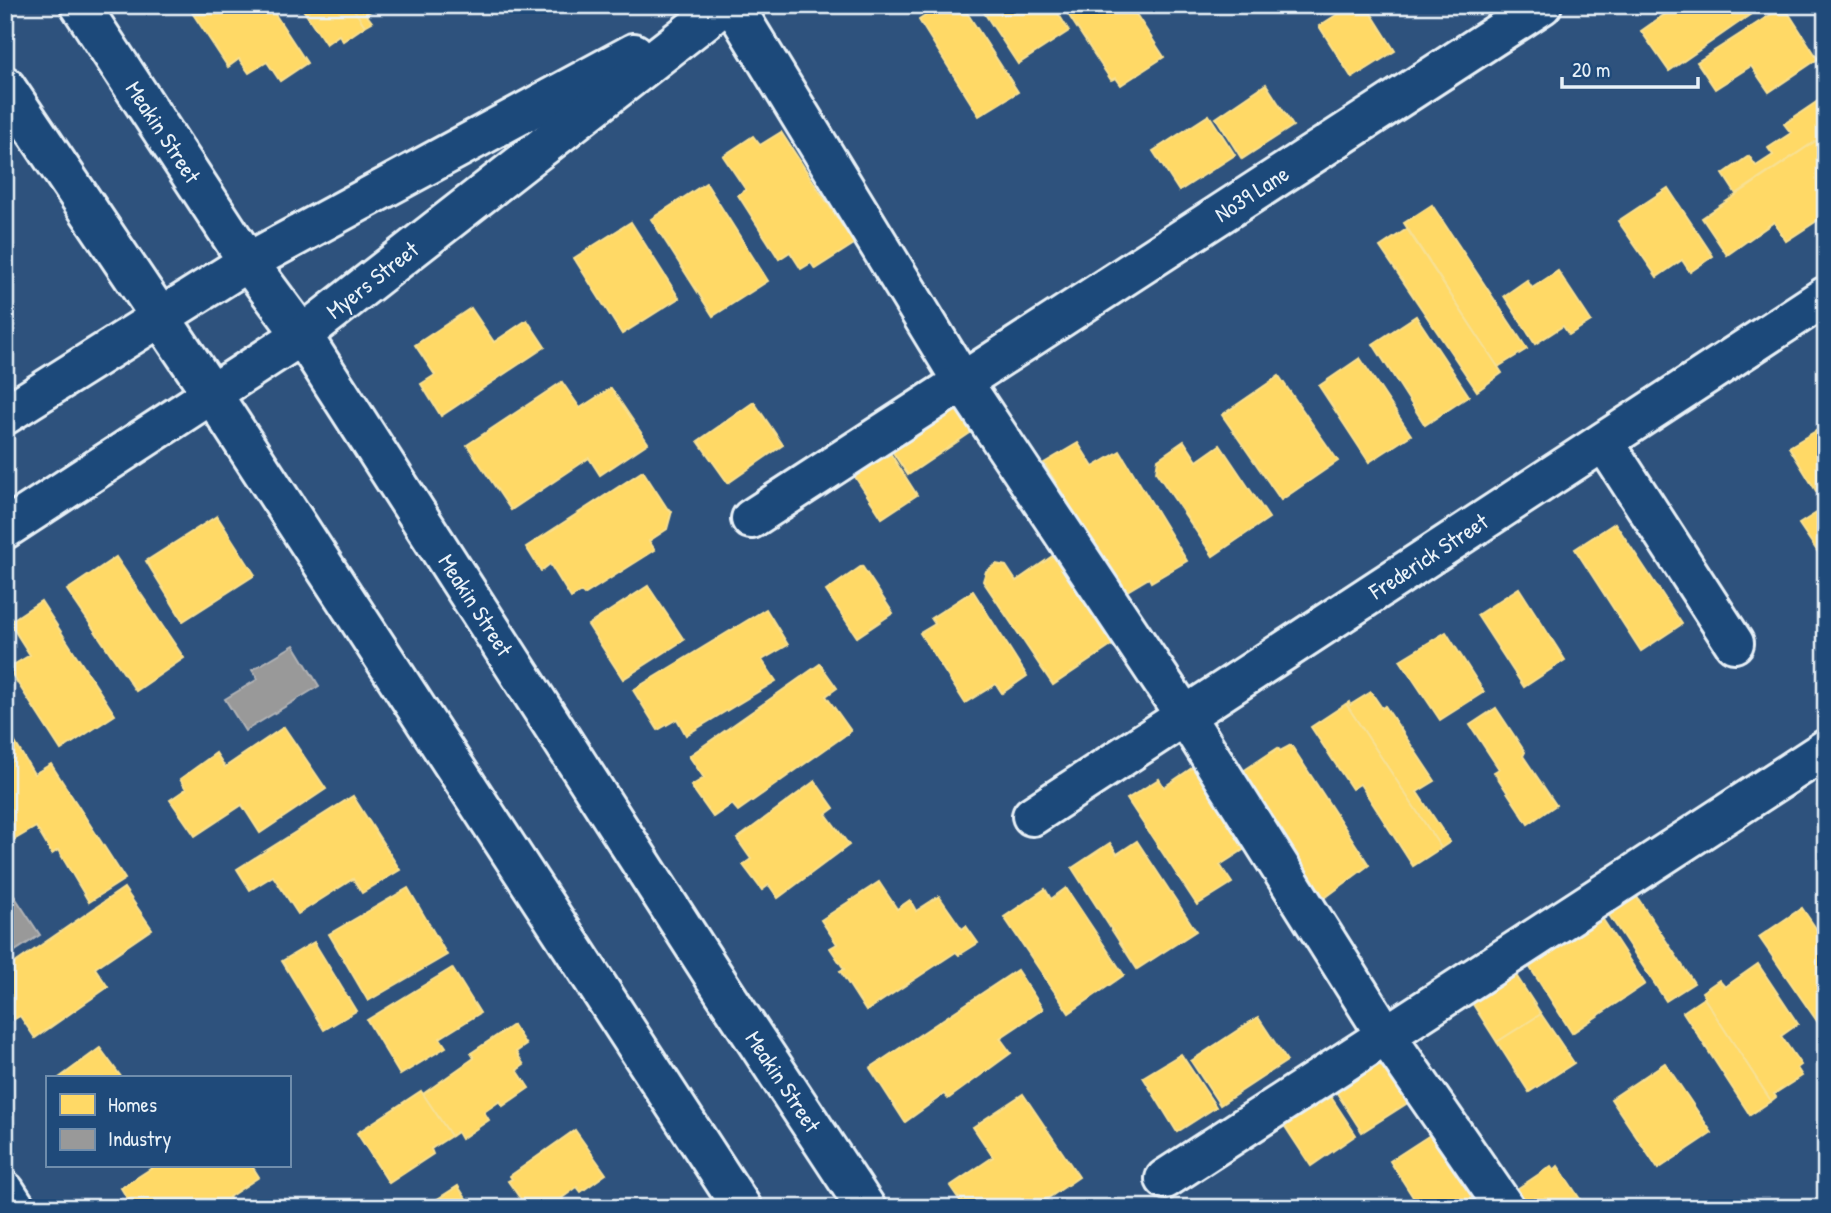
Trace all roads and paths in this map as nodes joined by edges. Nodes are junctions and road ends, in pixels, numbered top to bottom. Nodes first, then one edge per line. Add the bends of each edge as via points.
1 (80, 5) edge
2 (722, 5) edge
3 (733, 5) edge
4 (1542, 5) edge
5 (5, 86) edge
6 (248, 262) junction
7 (1826, 296) edge
8 (160, 316) junction
9 (302, 335) junction
10 (962, 382) junction
11 (212, 394) junction
12 (5, 415) edge
13 (1604, 442) junction
14 (751, 519) dead end
15 (5, 529) edge
16 (1734, 643) dead end
17 (1185, 716) junction
18 (1826, 749) edge
19 (1032, 817) dead end
20 (1387, 1037) junction
21 (1165, 1179) dead end
22 (5, 1191) edge
23 (16, 1208) edge
24 (741, 1208) edge
25 (866, 1208) edge
26 (1505, 1208) edge

1 - 6 street, Meakin Street
2 - 6 street, Myers Street
2 - 9 street, Myers Street
3 - 10 street
4 - 10 street, No39 Lane
5 - 8 street
6 - 8 street, Myers Street
6 - 9 street, Meakin Street
7 - 13 street, Frederick Street
8 - 11 street
8 - 12 street, Myers Street
9 - 11 street, Myers Street
9 - 25 street, Meakin Street
10 - 14 street, No39 Lane
10 - 17 street
11 - 15 street, Myers Street
11 - 24 street
13 - 16 street
13 - 17 street, Frederick Street
17 - 19 street, Frederick Street
17 - 20 street
18 - 20 street
20 - 21 street
20 - 26 street
22 - 23 street

